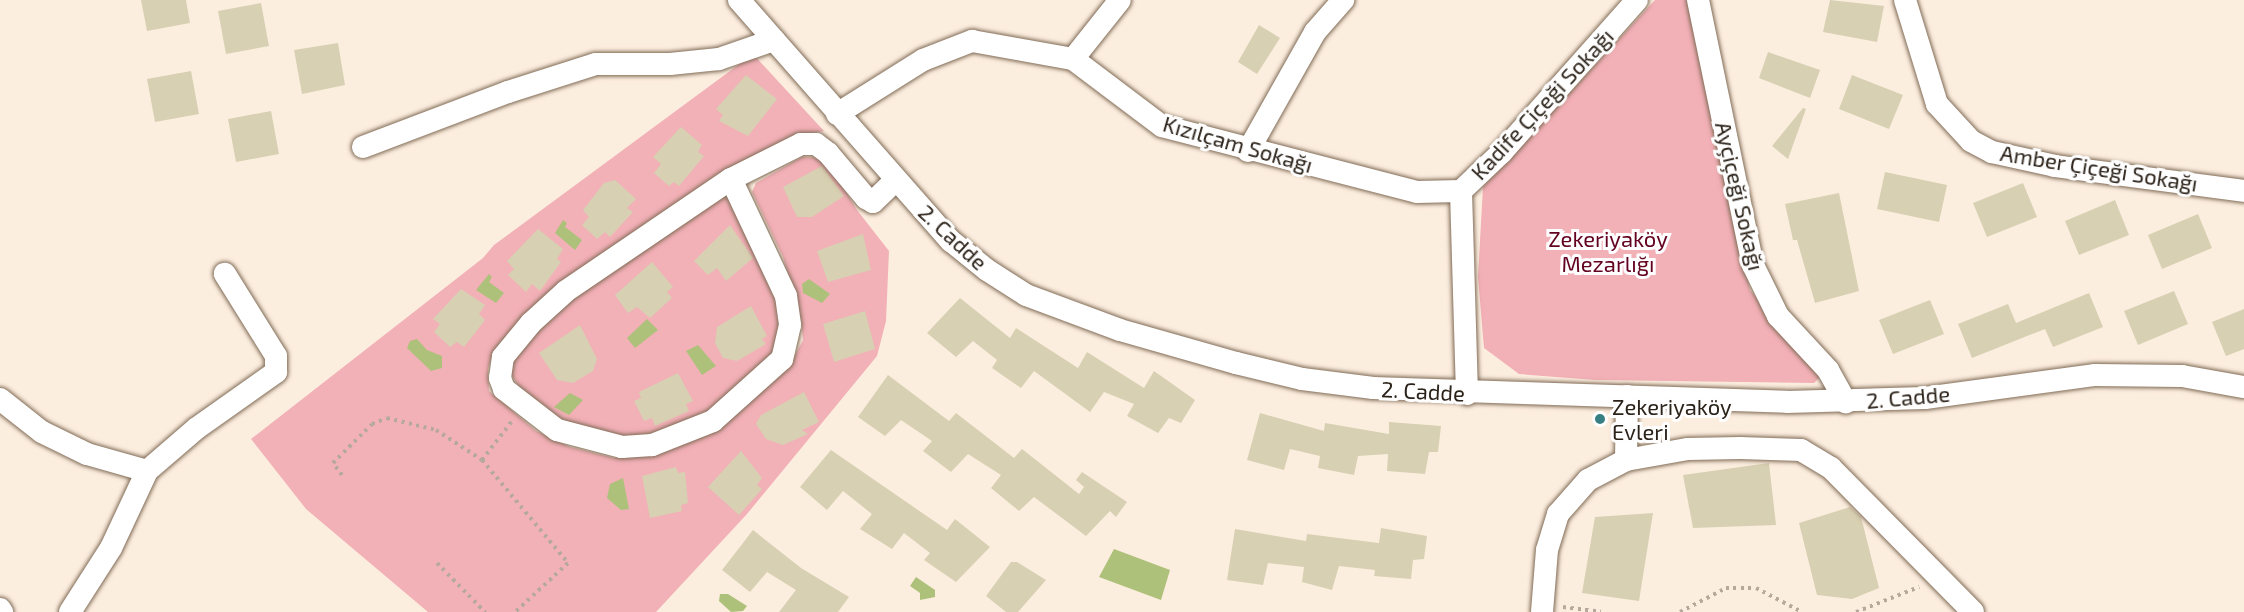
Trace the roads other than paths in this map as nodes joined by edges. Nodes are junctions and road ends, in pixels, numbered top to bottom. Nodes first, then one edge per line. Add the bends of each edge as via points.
1 (739, 0) edge
2 (1120, 0) edge
3 (1343, 0) edge
4 (1638, 0) edge
5 (1698, 0) edge
6 (1905, 0) edge
7 (774, 40) junction
8 (1073, 59) junction
9 (837, 114) junction
10 (363, 147) dead end
11 (1248, 151) junction
12 (731, 179) junction
13 (896, 180) junction
14 (1461, 191) junction
15 (2244, 191) edge
16 (225, 274) dead end
17 (2244, 387) edge
18 (1467, 394) junction
19 (1627, 396) junction
20 (0, 399) edge
21 (1846, 402) junction
22 (1626, 460) junction
23 (147, 471) junction
24 (1542, 609) edge
25 (70, 612) edge
26 (1973, 612) edge

1 - 7 street, 2. Cadde
2 - 8 street
3 - 11 street via 1315,32
4 - 14 street, Kadife Çiçeği Sokağı via 1510,143
5 - 21 street, Ayçiçeği Sokağı via 1753,265 1778,316 1827,370
6 - 15 street, Amber Çiçeği Sokağı via 1936,104 1971,141 1992,152 2055,166
7 - 9 street, 2. Cadde
7 - 10 street via 719,59 670,64 596,64
8 - 9 street, Kızılçam Sokağı via 972,41 922,60
8 - 11 street, Kızılçam Sokağı via 1162,126
9 - 13 street, 2. Cadde
11 - 14 street, Kızılçam Sokağı via 1417,192
12 - 12 street via 566,291 516,338 503,357 500,378 504,389 557,430 622,447 652,445 714,421 782,359 789,325 786,296
12 - 13 street via 801,144 816,144 866,198 873,201
13 - 18 street, 2. Cadde via 951,241 987,270 1026,294 1120,330 1302,378 1373,388
14 - 18 street, Kadife Çiçeği Sokağı
16 - 23 street via 276,356 276,372 197,428
17 - 21 street, 2. Cadde via 2182,376 2095,375 1925,398
18 - 19 street, 2. Cadde
19 - 21 street, 2. Cadde
19 - 22 street
20 - 23 street via 42,432 87,454
22 - 24 street via 1588,480 1558,514 1547,550
22 - 26 street via 1688,449 1801,450 1832,468 1859,492
23 - 25 street via 111,548

